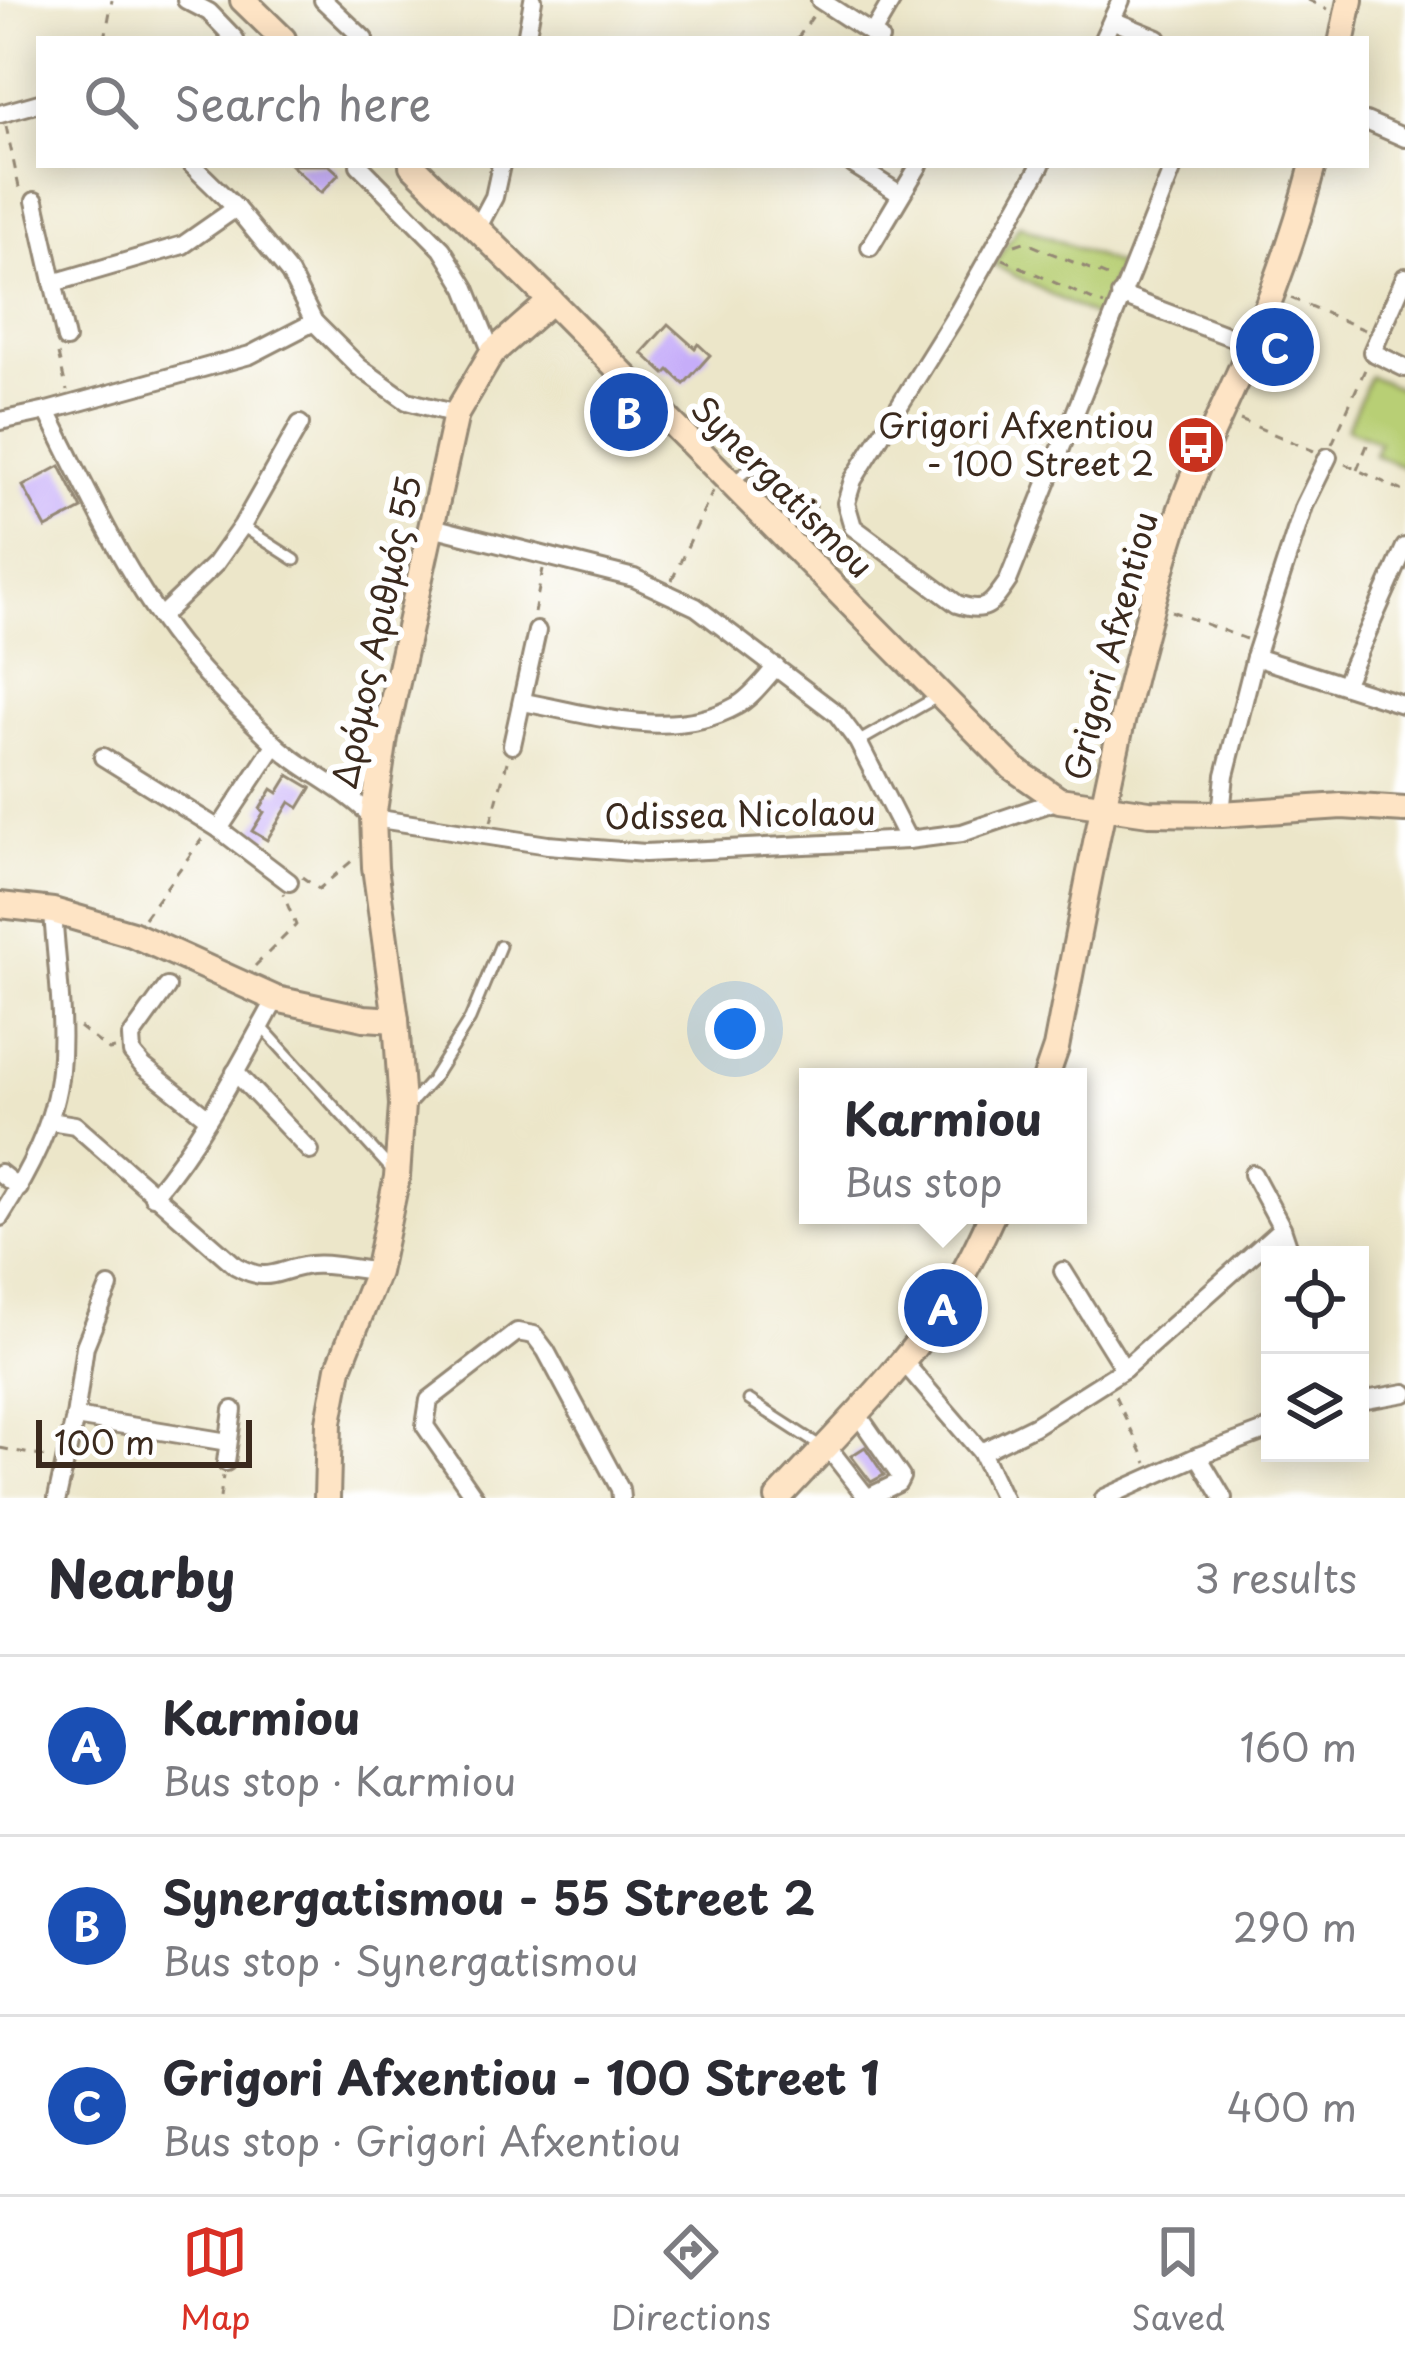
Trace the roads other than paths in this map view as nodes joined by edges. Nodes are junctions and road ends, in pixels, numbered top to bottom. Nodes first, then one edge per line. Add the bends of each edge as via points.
1 (187, 0) edge
2 (243, 0) edge
3 (323, 0) edge
4 (533, 0) edge
5 (892, 0) edge
6 (1121, 0) edge
7 (821, 1) edge
8 (1112, 20) junction
9 (232, 36) edge
10 (280, 36) edge
11 (361, 36) edge
12 (527, 36) edge
13 (876, 36) edge
14 (1104, 36) edge
15 (1151, 36) edge
16 (36, 104) edge
17 (1, 113) edge
18 (1369, 122) edge
19 (1405, 138) edge
20 (195, 168) edge
21 (362, 168) edge
22 (415, 168) edge
23 (500, 168) edge
24 (859, 168) edge
25 (917, 168) edge
26 (1039, 168) edge
27 (1173, 168) edge
28 (1312, 168) edge
29 (900, 194) junction
30 (35, 200) road end
31 (236, 208) junction
32 (477, 229) junction
33 (870, 248) dead end
34 (1405, 277) edge
35 (53, 283) junction
36 (1120, 296) junction
37 (551, 301) junction
38 (314, 322) junction
39 (66, 339) road end
40 (1252, 345) junction
41 (492, 353) junction
42 (1405, 368) edge
43 (46, 411) junction
44 (456, 414) junction
45 (0, 421) edge
46 (300, 424) dead end
47 (1327, 456) road end
48 (726, 478) junction
49 (810, 507) dead end
50 (242, 526) junction
51 (432, 527) junction
52 (1405, 548) edge
53 (295, 560) dead end
54 (160, 616) junction
55 (537, 631) road end
56 (1257, 650) junction
57 (776, 667) junction
58 (1344, 685) junction
59 (941, 694) junction
60 (523, 702) junction
61 (1405, 705) edge
62 (858, 742) junction
63 (275, 745) junction
64 (512, 745) road end
65 (103, 757) dead end
66 (1059, 800) junction
67 (1101, 808) junction
68 (1405, 810) edge
69 (1221, 814) junction
70 (215, 826) junction
71 (373, 830) junction
72 (908, 840) junction
73 (289, 882) road end
74 (0, 905) edge
75 (53, 910) junction
76 (500, 946) dead end
77 (167, 987) dead end
78 (276, 999) junction
79 (396, 1020) junction
80 (261, 1026) junction
81 (1049, 1068) edge
82 (235, 1072) junction
83 (401, 1114) junction
84 (207, 1117) junction
85 (50, 1121) junction
86 (310, 1151) dead end
87 (0, 1172) edge
88 (1253, 1174) dead end
89 (398, 1177) junction
90 (19, 1188) junction
91 (153, 1196) junction
92 (0, 1217) edge
93 (988, 1224) edge
94 (1282, 1228) junction
95 (1289, 1246) edge
96 (1064, 1271) dead end
97 (377, 1272) junction
98 (109, 1287) dead end
99 (902, 1360) junction
100 (1124, 1369) junction
101 (1405, 1393) edge
102 (1369, 1399) edge
103 (749, 1400) dead end
104 (233, 1410) dead end
105 (856, 1412) junction
106 (75, 1417) junction
107 (1261, 1432) edge
108 (229, 1442) junction
109 (824, 1447) junction
110 (982, 1452) junction
111 (1198, 1456) junction
112 (226, 1462) road end
113 (57, 1498) edge
114 (328, 1498) edge
115 (475, 1498) edge
116 (621, 1498) edge
117 (778, 1498) edge
118 (1003, 1498) edge
119 (1104, 1498) edge
120 (1223, 1498) edge

1 - 9 street
2 - 10 street
3 - 11 street
4 - 12 street
5 - 13 street
6 - 8 street
7 - 13 street
8 - 14 street
8 - 15 street
16 - 17 street
18 - 19 street
20 - 31 street
21 - 41 street via 442,249
22 - 32 street, Synergatismou
23 - 32 street
24 - 29 street
25 - 29 street
26 - 36 street via 853,481 846,503 853,527 957,604 992,604
27 - 36 street
28 - 40 street, Grigori Afxentiou
29 - 33 street
30 - 35 street
31 - 35 street via 182,245
31 - 38 street via 290,274
32 - 37 street, Synergatismou
34 - 42 street via 1376,344
35 - 39 street
36 - 40 street
37 - 41 street, Δρόμος Αριθμός 55
37 - 48 street, Synergatismou
38 - 43 street via 250,355
38 - 44 street via 407,401
40 - 67 street, Grigori Afxentiou via 1178,517
41 - 44 street, Δρόμος Αριθμός 55
43 - 45 street
43 - 54 street
44 - 51 street, Δρόμος Αριθμός 55
46 - 50 street
47 - 56 street
48 - 49 lane via 753,466
48 - 59 street, Synergatismou
50 - 53 lane
50 - 54 street
51 - 57 street via 634,578 696,607
51 - 71 street, Δρόμος Αριθμός 55
52 - 58 street
54 - 63 street
55 - 60 street
56 - 58 street
56 - 69 street
57 - 60 street via 739,705 696,722 655,725
57 - 62 street via 838,714
58 - 61 street
59 - 62 lane
59 - 66 street, Synergatismou via 1013,768
60 - 64 street
62 - 72 street
63 - 70 street
63 - 71 street via 357,801
65 - 70 street
66 - 67 street
66 - 72 street, Odissea Nicolaou via 962,833
67 - 69 street
67 - 81 street, Grigori Afxentiou
68 - 69 street
70 - 73 street
71 - 72 street, Odissea Nicolaou via 645,853
71 - 79 street, Δρόμος Αριθμός 55
74 - 75 street
75 - 78 street via 132,934
75 - 85 street via 60,1072
76 - 83 lane via 470,1019
77 - 84 street via 131,1036 132,1053
78 - 79 street
78 - 80 street
79 - 83 street, Δρόμος Αριθμός 55
80 - 82 street
80 - 89 lane
82 - 84 street
82 - 86 street
83 - 89 street, Δρόμος Αριθμός 55
84 - 91 street
85 - 90 street
85 - 91 street via 75,1125
87 - 90 street
88 - 94 street
89 - 97 street, Δρόμος Αριθμός 55
90 - 92 street
91 - 97 street via 249,1273 312,1264
93 - 99 street via 943,1308
94 - 95 street
94 - 100 street
96 - 100 street
97 - 114 street, Δρόμος Αριθμός 55 via 339,1368
98 - 106 street via 85,1346
99 - 105 street
99 - 110 street
100 - 110 street
101 - 102 street
103 - 109 lane
104 - 108 street
105 - 109 street
105 - 109 street via 898,1483 869,1497
106 - 108 street
106 - 113 street
107 - 111 street
108 - 112 street
109 - 117 street
110 - 118 street
111 - 119 street
111 - 120 street
115 - 116 street via 425,1426 425,1412 429,1400 517,1332 534,1335 546,1351

